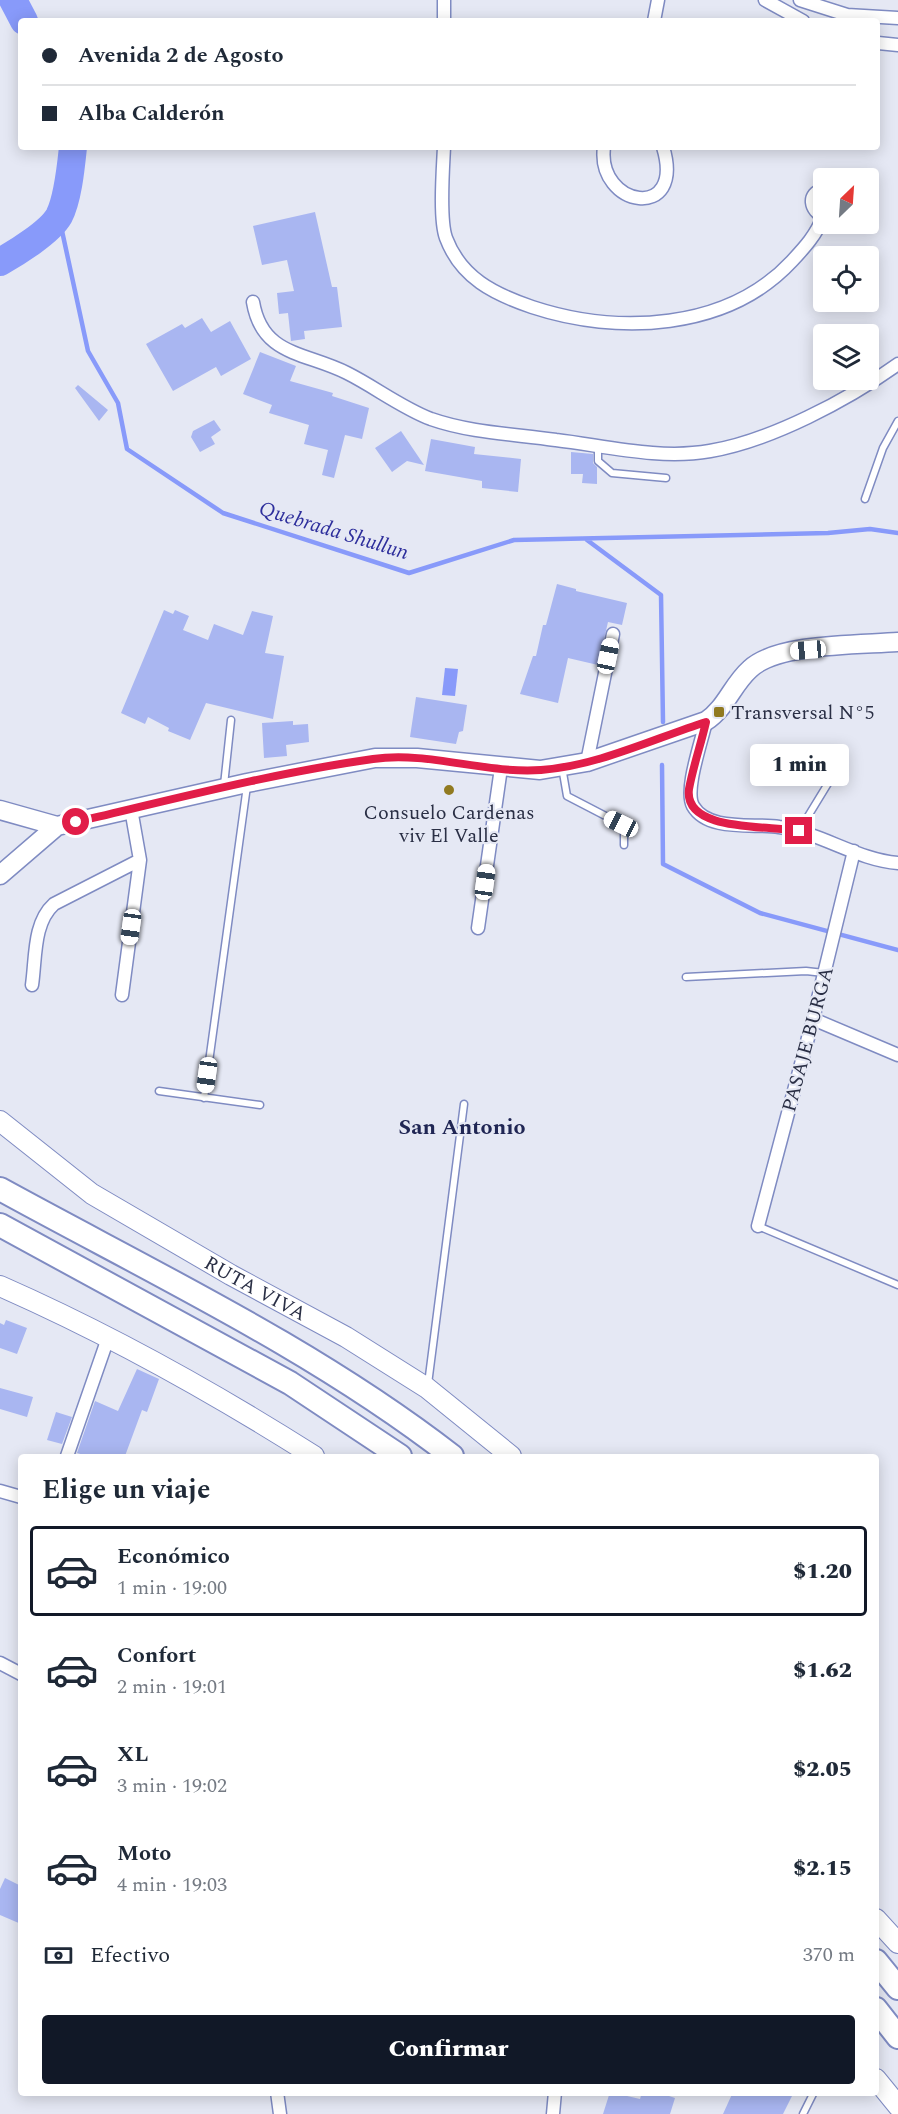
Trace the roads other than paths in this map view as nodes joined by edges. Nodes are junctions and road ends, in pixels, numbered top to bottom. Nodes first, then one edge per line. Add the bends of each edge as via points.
1 (444, 0) edge
2 (658, 0) edge
3 (765, 0) edge
4 (800, 0) edge
5 (444, 18) edge
6 (655, 18) edge
7 (798, 18) edge
8 (898, 18) edge
9 (880, 44) edge
10 (898, 45) edge
11 (444, 150) edge
12 (603, 150) edge
13 (664, 150) edge
14 (813, 234) edge
15 (253, 302) dead end
16 (898, 364) edge
17 (898, 421) edge
18 (597, 445) junction
19 (666, 478) dead end
20 (865, 499) dead end
21 (613, 634) dead end
22 (898, 642) edge
23 (231, 720) dead end
24 (706, 722) junction
25 (587, 762) junction
26 (562, 766) junction
27 (501, 768) junction
28 (836, 772) dead end
29 (247, 783) junction
30 (223, 788) junction
31 (131, 809) junction
32 (0, 810) edge
33 (57, 826) junction
34 (799, 831) junction
35 (624, 845) dead end
36 (854, 851) junction
37 (140, 860) junction
38 (898, 863) edge
39 (0, 875) edge
40 (478, 928) dead end
41 (825, 973) junction
42 (686, 977) dead end
43 (32, 985) dead end
44 (122, 995) dead end
45 (813, 1019) junction
46 (898, 1055) edge
47 (159, 1091) dead end
48 (204, 1098) junction
49 (464, 1104) dead end
50 (260, 1105) dead end
51 (0, 1121) edge
52 (0, 1189) edge
53 (0, 1225) edge
54 (758, 1226) joint
55 (898, 1285) edge
56 (0, 1286) edge
57 (108, 1338) junction
58 (427, 1388) junction
59 (68, 1454) edge
60 (311, 1454) edge
61 (397, 1454) edge
62 (449, 1454) edge
63 (509, 1454) edge
64 (0, 1491) edge
65 (18, 1496) edge
66 (4, 1665) edge
67 (18, 1672) edge
68 (18, 1678) edge
69 (879, 1922) edge
70 (898, 1943) edge
71 (879, 1965) edge
72 (898, 1988) edge
73 (879, 2013) edge
74 (898, 2037) edge
75 (879, 2083) edge
76 (278, 2096) edge
77 (555, 2096) edge
78 (812, 2096) edge
79 (898, 2106) edge
80 (280, 2114) edge
81 (553, 2114) edge
82 (803, 2114) edge

1 - 5 street
2 - 6 street
3 - 7 street
4 - 8 street via 847,15
9 - 10 street
11 - 14 street via 445,237 468,275 490,291 560,316 614,323 673,321 715,310 779,275
12 - 13 street via 609,180 627,194 645,200 657,196 667,181
15 - 18 street via 264,334 277,345 346,373 430,419 466,428
16 - 18 street via 866,387 742,445 670,454
17 - 20 lane via 883,448
18 - 19 lane via 598,461 612,473
21 - 25 street
22 - 24 main road via 786,652 762,658 748,670 719,712
23 - 30 lane
24 - 25 main road
24 - 34 street via 689,789 697,812 730,824
25 - 26 main road
26 - 27 main road via 540,770
26 - 35 lane via 567,796 621,824
27 - 29 main road via 417,758 375,758
27 - 40 street
28 - 34 lane
29 - 30 main road
29 - 48 lane
30 - 31 main road
31 - 33 main road
31 - 37 street
32 - 33 main road
33 - 39 main road
34 - 36 street
36 - 38 street
36 - 41 street, PASAJE BURGA
37 - 43 street via 54,904 44,913
37 - 44 street
41 - 42 lane
41 - 45 street, PASAJE BURGA
45 - 46 street
45 - 54 street, PASAJE BURGA
47 - 48 lane
48 - 50 lane
49 - 58 lane
51 - 58 main road, RUTA VIVA via 92,1194 346,1337
52 - 62 highway, RUTA VIVA via 309,1358
53 - 61 highway via 290,1383
54 - 55 lane
56 - 57 main road
57 - 59 street
57 - 60 main road via 249,1415
58 - 63 main road, RUTA VIVA
64 - 65 street
66 - 67 street
66 - 68 lane
69 - 70 main road
71 - 72 highway
73 - 74 highway
75 - 79 main road
76 - 80 street
77 - 81 street
78 - 82 lane

